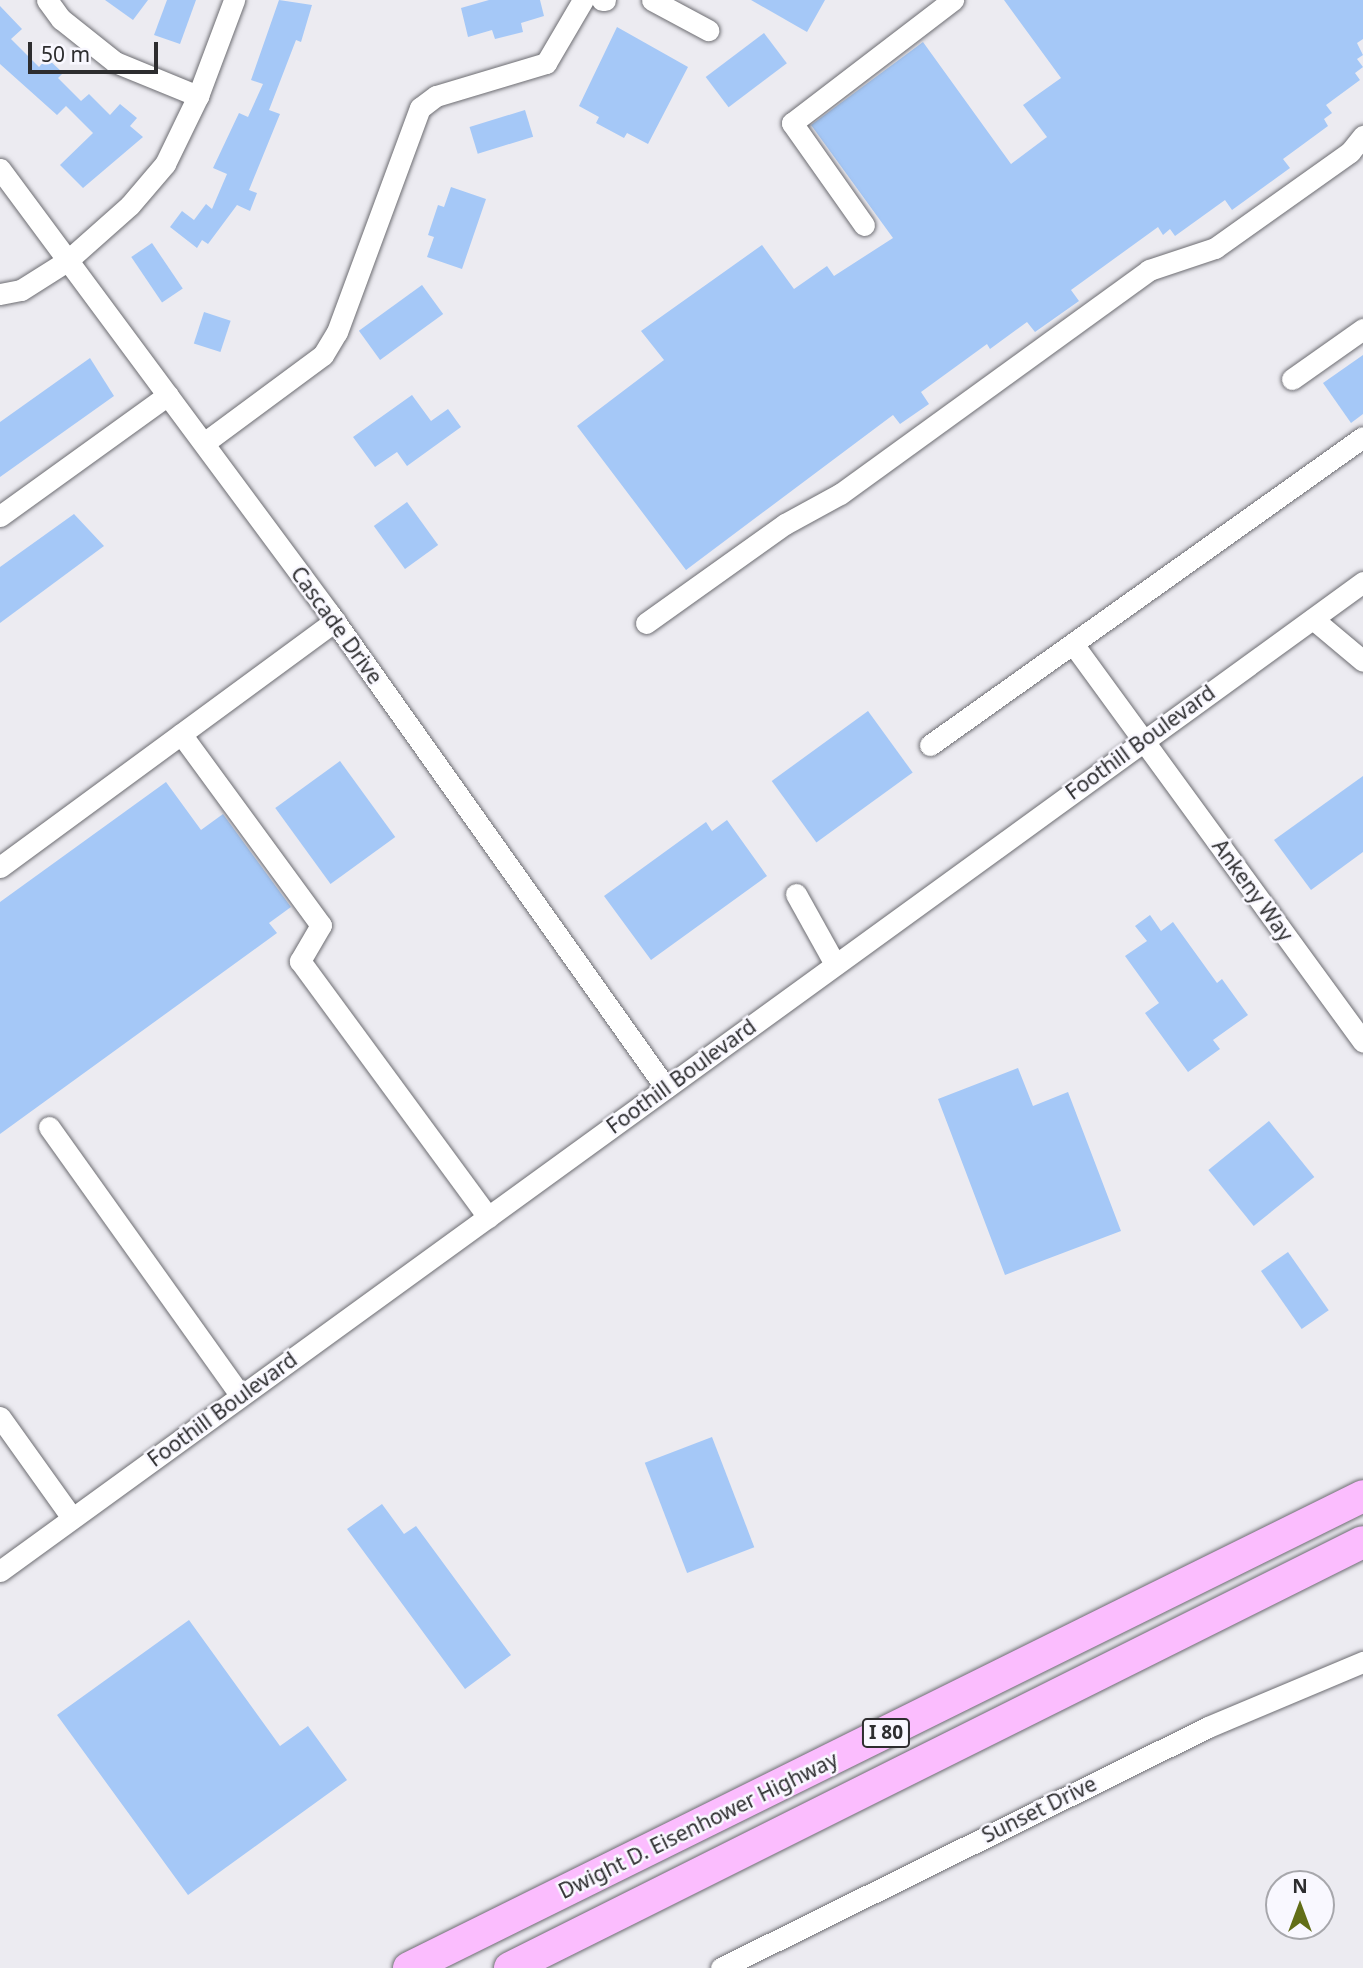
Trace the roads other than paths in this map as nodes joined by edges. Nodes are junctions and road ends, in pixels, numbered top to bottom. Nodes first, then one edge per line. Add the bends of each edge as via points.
1 (47, 0) edge
2 (234, 0) edge
3 (583, 0) edge
4 (652, 0) edge
5 (953, 0) edge
6 (708, 30) dead end
7 (198, 96) junction
8 (1363, 136) edge
9 (0, 169) edge
10 (864, 225) dead end
11 (67, 261) junction
12 (0, 294) edge
13 (1363, 329) edge
14 (1292, 379) dead end
15 (168, 395) junction
16 (1363, 437) edge
17 (204, 443) junction
18 (0, 516) edge
19 (1363, 582) edge
20 (1313, 619) junction
21 (335, 621) junction
22 (646, 623) dead end
23 (1073, 643) junction
24 (1363, 662) edge
25 (181, 734) junction
26 (1142, 739) junction
27 (930, 745) dead end
28 (0, 867) edge
29 (796, 894) dead end
30 (835, 964) junction
31 (1363, 1042) edge
32 (666, 1088) junction
33 (49, 1127) dead end
34 (488, 1217) junction
35 (241, 1396) junction
36 (0, 1418) edge
37 (1363, 1474) edge
38 (1363, 1496) edge
39 (72, 1518) junction
40 (1363, 1542) edge
41 (1363, 1548) edge
42 (0, 1570) edge
43 (1242, 1602) junction
44 (1075, 1639) junction
45 (1363, 1662) edge
46 (409, 1968) edge
47 (510, 1968) edge
48 (721, 1968) edge

1 - 7 street via 61,19 115,62
2 - 7 street
3 - 17 street via 546,63 436,96 420,108 331,344 313,365
4 - 6 street
5 - 10 street via 792,123
7 - 11 street via 165,164 130,205
8 - 22 street via 1350,152 1216,248 1149,270 840,494 785,524
9 - 11 street, Cascade Drive
11 - 12 street via 21,290
11 - 15 street, Cascade Drive
13 - 14 street
15 - 17 street, Cascade Drive
15 - 18 street
16 - 23 street
17 - 21 street, Cascade Drive
19 - 20 street, Foothill Boulevard
20 - 24 street
20 - 26 street, Foothill Boulevard
21 - 25 street
21 - 32 street, Cascade Drive
23 - 26 street, Ankeny Way
23 - 27 street
25 - 28 street
25 - 34 street via 321,925 300,961
26 - 30 street, Foothill Boulevard
26 - 31 street, Ankeny Way
29 - 30 street
30 - 32 street, Foothill Boulevard
32 - 34 street, Foothill Boulevard
33 - 35 street
34 - 35 street, Foothill Boulevard
35 - 39 street, Foothill Boulevard
36 - 39 street
37 - 44 highway
38 - 44 highway, Dwight D. Eisenhower Highway / I 80
39 - 42 street, Foothill Boulevard
40 - 43 highway, Dwight D. Eisenhower Highway / I 80
41 - 43 highway
43 - 47 highway, Dwight D. Eisenhower Highway / I 80
44 - 46 highway, Dwight D. Eisenhower Highway / I 80
45 - 48 street, Sunset Drive via 1208,1727

